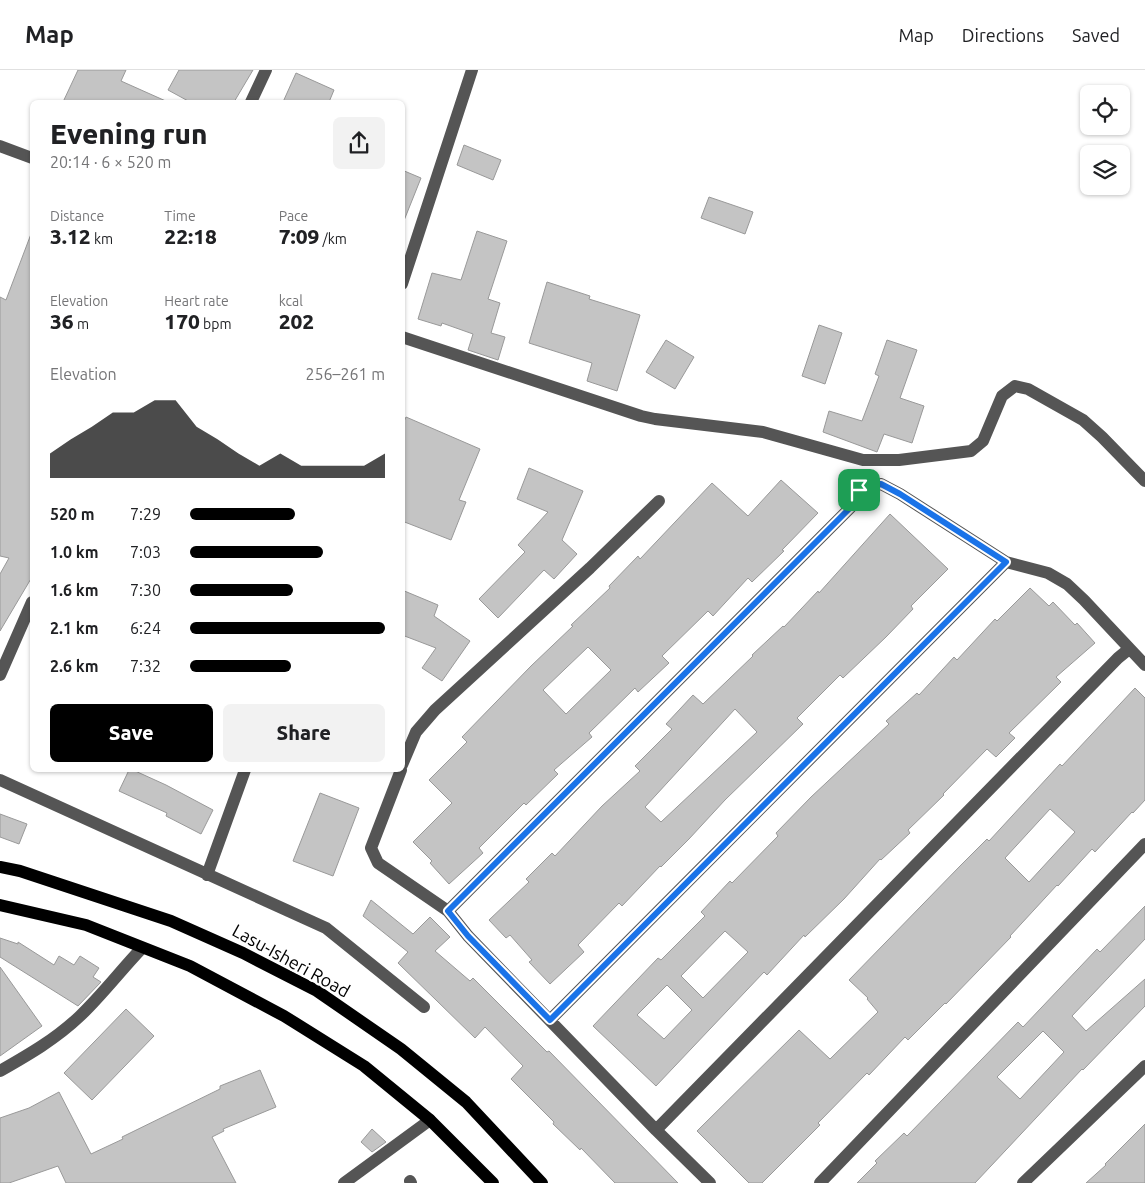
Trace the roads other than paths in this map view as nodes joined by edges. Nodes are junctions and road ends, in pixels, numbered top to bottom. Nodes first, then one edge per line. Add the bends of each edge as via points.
1 (266, 70) edge
2 (472, 70) edge
3 (252, 100) edge
4 (0, 146) edge
5 (30, 157) edge
6 (405, 275) edge
7 (405, 338) edge
8 (1145, 481) edge
9 (659, 500) dead end
10 (1006, 562) junction
11 (30, 607) edge
12 (1129, 649) junction
13 (1145, 665) edge
14 (0, 675) edge
15 (405, 758) edge
16 (244, 772) edge
17 (400, 772) edge
18 (0, 780) edge
19 (1145, 844) edge
20 (0, 867) edge
21 (207, 875) junction
22 (0, 905) edge
23 (448, 911) junction
24 (142, 948) junction
25 (424, 1008) dead end
26 (550, 1020) junction
27 (1145, 1066) edge
28 (0, 1071) edge
29 (430, 1120) junction
30 (656, 1130) junction
31 (344, 1183) edge
32 (493, 1183) edge
33 (542, 1183) edge
34 (710, 1183) edge
35 (820, 1183) edge
36 (1023, 1183) edge

1 - 3 street
2 - 6 street
4 - 5 street
7 - 8 street via 655,420 763,432 863,460 899,460 971,451 983,440 1002,396 1015,386 1028,389 1083,420
9 - 15 street via 435,710 416,732
10 - 12 street via 1048,573 1067,584
10 - 23 street via 881,484 859,490 851,507
10 - 26 street
11 - 14 street
12 - 13 street
12 - 30 street
16 - 21 street
17 - 23 street via 371,848 378,863
18 - 21 street
19 - 35 street
20 - 33 main road, Lasu-Isheri Road via 171,921 317,991 401,1049 466,1102
21 - 25 street via 326,928
22 - 24 main road via 86,925
23 - 26 street
24 - 28 street via 80,1016 32,1053
24 - 29 main road via 190,966 284,1016 364,1066
26 - 30 street
27 - 36 street
29 - 31 street
29 - 32 main road
30 - 34 street

